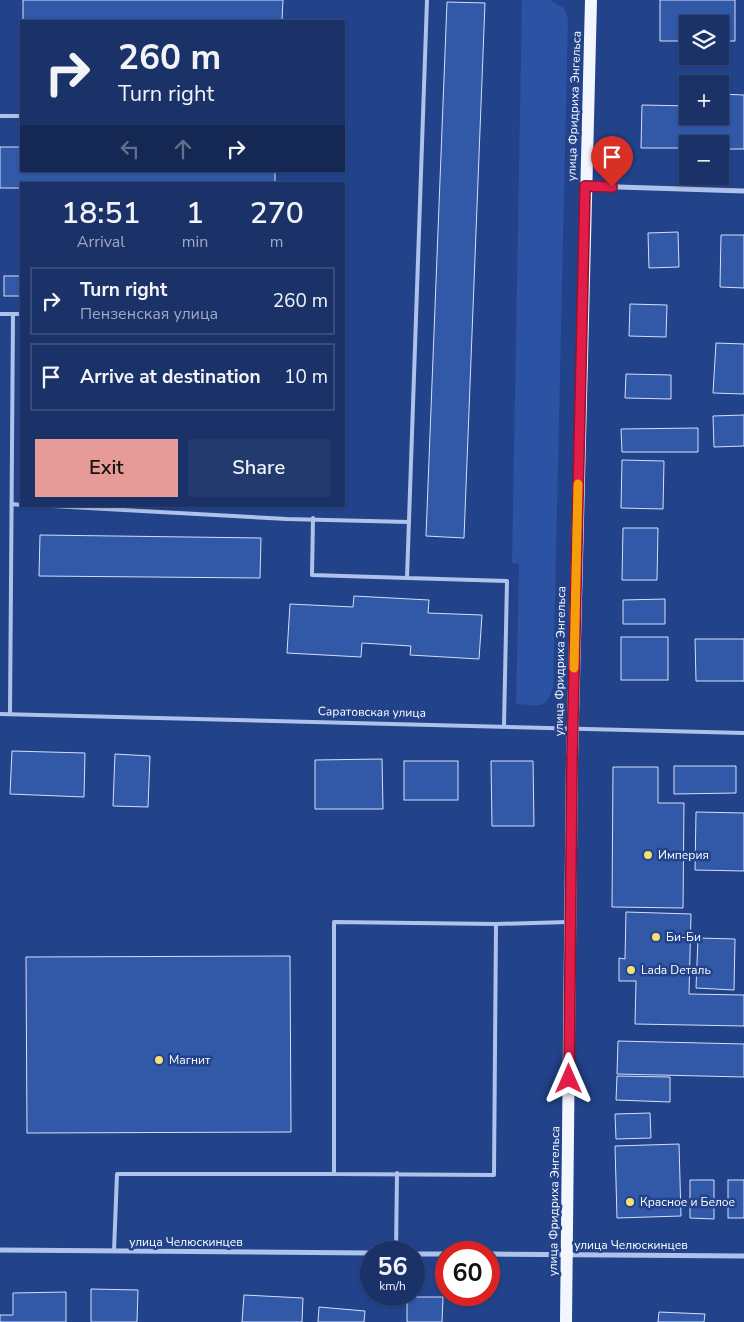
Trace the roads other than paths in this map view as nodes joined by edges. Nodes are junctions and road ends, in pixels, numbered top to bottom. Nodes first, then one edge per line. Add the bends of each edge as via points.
1 (427, 0) edge
2 (591, 0) edge
3 (0, 116) edge
4 (20, 116) edge
5 (585, 186) junction
6 (744, 191) edge
7 (0, 314) edge
8 (14, 314) junction
9 (20, 314) edge
10 (12, 504) junction
11 (20, 505) edge
12 (73, 507) edge
13 (313, 518) junction
14 (409, 522) junction
15 (407, 578) junction
16 (0, 714) edge
17 (10, 714) junction
18 (504, 725) junction
19 (572, 729) junction
20 (744, 733) edge
21 (570, 922) junction
22 (496, 924) junction
23 (334, 1174) junction
24 (397, 1174) junction
25 (396, 1241) edge
26 (0, 1250) edge
27 (114, 1251) junction
28 (360, 1253) edge
29 (500, 1254) edge
30 (568, 1255) junction
31 (744, 1256) edge
32 (566, 1322) edge

1 - 14 lane
2 - 5 main road, улица Фридриха Энгельса
3 - 4 lane
5 - 6 street
5 - 19 main road, улица Фридриха Энгельса
7 - 8 lane
8 - 9 lane
8 - 10 lane
10 - 11 lane
10 - 17 lane
12 - 13 lane
13 - 14 lane
13 - 15 lane via 312,575
14 - 15 lane
15 - 18 lane via 507,581
16 - 17 lane, Саратовская улица
17 - 18 lane, Саратовская улица
18 - 19 lane, Саратовская улица
19 - 20 lane, Саратовская улица
19 - 21 main road, улица Фридриха Энгельса
21 - 22 lane
21 - 30 main road, улица Фридриха Энгельса
22 - 23 lane via 334,922
22 - 24 lane via 494,1175
23 - 24 lane
23 - 27 lane via 117,1174
24 - 25 lane
26 - 27 street, улица Челюскинцев
27 - 28 street, улица Челюскинцев
29 - 30 street, улица Челюскинцев
30 - 31 street, улица Челюскинцев
30 - 32 main road, улица Фридриха Энгельса

